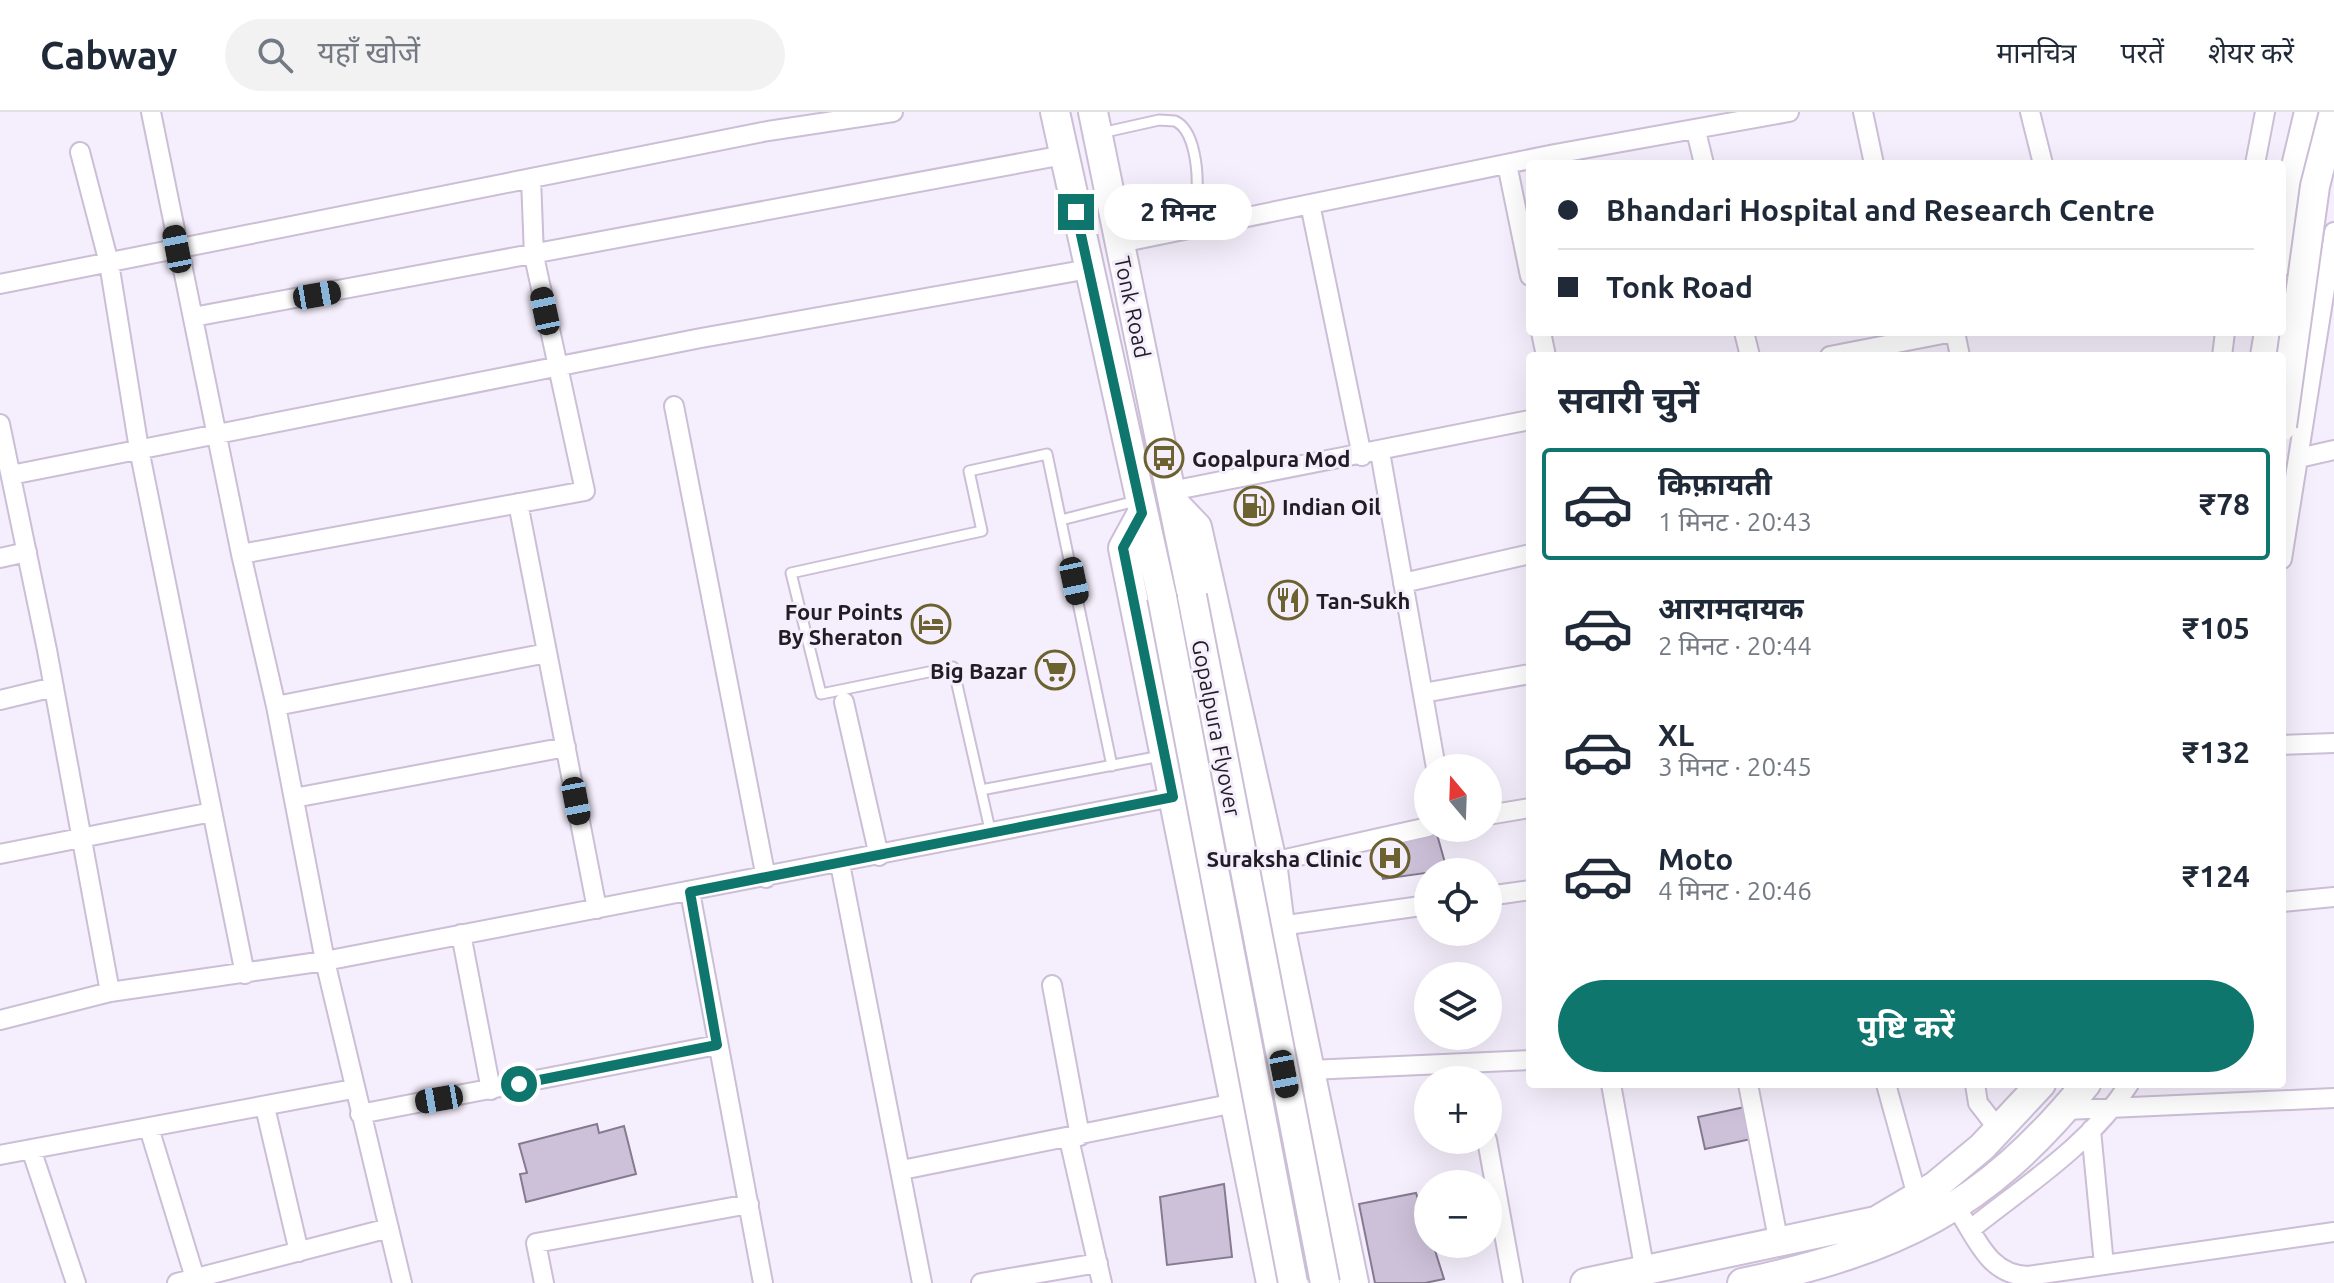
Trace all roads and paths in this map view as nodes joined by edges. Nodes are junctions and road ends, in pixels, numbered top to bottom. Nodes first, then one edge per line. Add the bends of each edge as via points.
1 (151, 112) edge
2 (893, 112) edge
3 (1055, 112) edge
4 (1789, 112) edge
5 (1863, 112) edge
6 (2030, 112) edge
7 (2265, 112) edge
8 (2309, 112) edge
9 (2334, 112) edge
10 (1095, 123) edge
11 (1696, 131) junction
12 (80, 152) dead end
13 (1064, 155) junction
14 (1530, 160) edge
15 (1703, 160) edge
16 (1873, 160) edge
17 (2042, 160) edge
18 (2256, 160) edge
19 (1526, 161) edge
20 (1507, 164) junction
21 (531, 178) junction
22 (1310, 204) junction
23 (1114, 214) junction
24 (2286, 224) edge
25 (2334, 232) edge
26 (1120, 243) junction
27 (177, 249) junction
28 (2332, 254) edge
29 (534, 256) junction
30 (1526, 257) edge
31 (109, 263) junction
32 (2286, 265) edge
33 (1089, 269) junction
34 (0, 284) edge
35 (193, 317) junction
36 (1933, 336) edge
37 (1851, 352) edge
38 (557, 366) junction
39 (2286, 397) edge
40 (674, 406) dead end
41 (1526, 421) edge
42 (0, 424) edge
43 (216, 433) junction
44 (139, 449) junction
45 (2334, 450) edge
46 (1371, 454) junction
47 (2299, 458) junction
48 (11, 475) junction
49 (1172, 496) junction
50 (518, 503) junction
51 (1140, 507) junction
52 (1061, 520) junction
53 (2286, 535) edge
54 (27, 552) junction
55 (241, 554) junction
56 (1526, 555) edge
57 (0, 558) edge
58 (1403, 583) junction
59 (547, 653) junction
60 (1526, 675) edge
61 (54, 687) junction
62 (1423, 693) junction
63 (842, 696) junction
64 (0, 700) edge
65 (276, 706) junction
66 (2334, 743) edge
67 (2286, 745) edge
68 (566, 747) junction
69 (1434, 754) edge
70 (1165, 755) junction
71 (1112, 766) junction
72 (981, 790) junction
73 (1173, 797) junction
74 (294, 798) junction
75 (1526, 809) edge
76 (212, 812) junction
77 (1502, 813) edge
78 (1414, 830) edge
79 (991, 834) junction
80 (82, 838) junction
81 (0, 854) edge
82 (879, 856) junction
83 (1272, 862) junction
84 (840, 864) junction
85 (766, 878) junction
86 (1526, 891) edge
87 (690, 892) junction
88 (1502, 894) edge
89 (2334, 897) edge
90 (2286, 902) edge
91 (1414, 907) edge
92 (597, 909) junction
93 (1280, 926) junction
94 (461, 934) junction
95 (325, 961) junction
96 (245, 974) junction
97 (1292, 984) junction
98 (1052, 985) dead end
99 (110, 992) junction
100 (1214, 1000) junction
101 (0, 1020) edge
102 (717, 1045) junction
103 (1526, 1061) edge
104 (1499, 1066) edge
105 (1310, 1070) junction
106 (1414, 1071) edge
107 (1612, 1088) edge
108 (1749, 1088) edge
109 (1887, 1088) edge
110 (1976, 1088) edge
111 (2037, 1088) edge
112 (2083, 1088) edge
113 (2127, 1088) edge
114 (353, 1089) junction
115 (491, 1090) junction
116 (2334, 1098) edge
117 (1235, 1103) junction
118 (265, 1107) junction
119 (2115, 1107) junction
120 (2065, 1110) junction
121 (360, 1114) junction
122 (149, 1128) junction
123 (1999, 1130) junction
124 (2091, 1130) junction
125 (1075, 1138) junction
126 (31, 1149) junction
127 (1490, 1154) edge
128 (0, 1155) edge
129 (902, 1170) junction
130 (1917, 1196) junction
131 (749, 1204) junction
132 (1963, 1218) junction
133 (389, 1228) junction
134 (2334, 1232) edge
135 (1779, 1244) junction
136 (299, 1252) junction
137 (1098, 1263) junction
138 (2104, 1265) junction
139 (1645, 1272) junction
140 (186, 1281) edge
141 (76, 1283) edge
142 (402, 1283) edge
143 (544, 1283) edge
144 (763, 1283) edge
145 (922, 1283) edge
146 (981, 1283) edge
147 (1102, 1283) edge
148 (1271, 1283) edge
149 (1293, 1283) edge
150 (1325, 1283) edge
151 (1354, 1283) edge
152 (1513, 1283) edge
153 (1585, 1283) edge
154 (1742, 1283) edge

1 - 27 street
2 - 21 street
3 - 13 main road, Tonk Road
4 - 11 street
5 - 16 street
6 - 17 street
7 - 18 street
8 - 24 main road
9 - 39 main road, bridge via 2315,186
10 - 23 main road, Tonk Road
10 - 23 lane via 1175,121 1187,132 1194,159 1194,195
11 - 14 street
11 - 15 street
12 - 31 street
13 - 29 street
13 - 33 main road, Tonk Road
19 - 20 street
20 - 22 street
20 - 30 street
21 - 27 street
21 - 29 street
22 - 26 street
22 - 46 street
23 - 26 main road, Tonk Road
25 - 28 street
26 - 49 main road, Tonk Road
27 - 31 street
27 - 35 street
28 - 32 street
28 - 47 street
29 - 35 street
29 - 38 street
31 - 34 street
31 - 44 street
33 - 38 street
33 - 51 main road, Tonk Road
35 - 43 street
36 - 37 street
38 - 43 street
38 - 50 street via 585,491
40 - 85 street
41 - 46 street
42 - 48 street
43 - 44 street
43 - 55 street
44 - 48 street
44 - 76 street
45 - 47 street
46 - 49 street
46 - 58 street
47 - 53 street
48 - 54 street
49 - 83 main road via 1197,527
49 - 150 main road, Gopalpura Flyover, bridge
50 - 55 street
50 - 59 street
51 - 52 lane
51 - 70 main road via 1123,548
51 - 149 main road, Gopalpura Flyover, bridge via 1162,597
52 - 63 lane via 1045,454 969,471 982,531 793,572 819,692
52 - 71 lane
54 - 57 street
54 - 61 street
55 - 65 street
56 - 58 street
58 - 62 street
59 - 65 street
59 - 68 street
60 - 62 street
61 - 64 street
61 - 80 street
62 - 69 street
63 - 72 lane via 953,667
63 - 82 street
65 - 74 street
66 - 67 street
68 - 74 street
68 - 92 street
70 - 71 lane
70 - 73 main road
71 - 72 lane
72 - 79 lane
73 - 79 street
73 - 100 main road
74 - 95 street
75 - 77 street
76 - 80 street
76 - 96 street
78 - 83 street
79 - 82 street
80 - 81 street
80 - 99 street
82 - 84 street
83 - 93 main road
84 - 85 street
84 - 129 street
85 - 87 street
86 - 88 street
87 - 92 street
87 - 102 street
89 - 90 street
91 - 93 street
92 - 94 street
93 - 97 main road
94 - 95 street
94 - 115 street
95 - 96 street
95 - 114 street
96 - 99 street
97 - 100 main road
97 - 105 main road
98 - 125 street
99 - 101 street
100 - 117 main road
102 - 115 street
102 - 131 street
103 - 104 street
105 - 106 street
105 - 151 main road
107 - 139 street
108 - 135 street
109 - 130 street
110 - 123 street via 1978,1103
111 - 123 main road
112 - 120 main road
113 - 119 street
114 - 118 street
114 - 121 street
115 - 121 street
116 - 119 street
117 - 125 street
117 - 148 main road
118 - 122 street
118 - 136 street
119 - 120 street
119 - 124 street
120 - 132 main road
121 - 133 street
122 - 126 street
122 - 140 street
123 - 130 main road
124 - 132 street
124 - 138 street
125 - 129 street
125 - 137 street
126 - 128 street
126 - 141 street
127 - 152 street
129 - 145 street
130 - 135 main road via 1876,1221
131 - 143 street via 536,1243
131 - 144 street
132 - 138 street via 1998,1270 2010,1275
132 - 154 main road via 1851,1257
133 - 136 street
133 - 142 street
134 - 138 street
135 - 139 main road
136 - 140 street
137 - 146 street
137 - 147 street
139 - 153 main road

